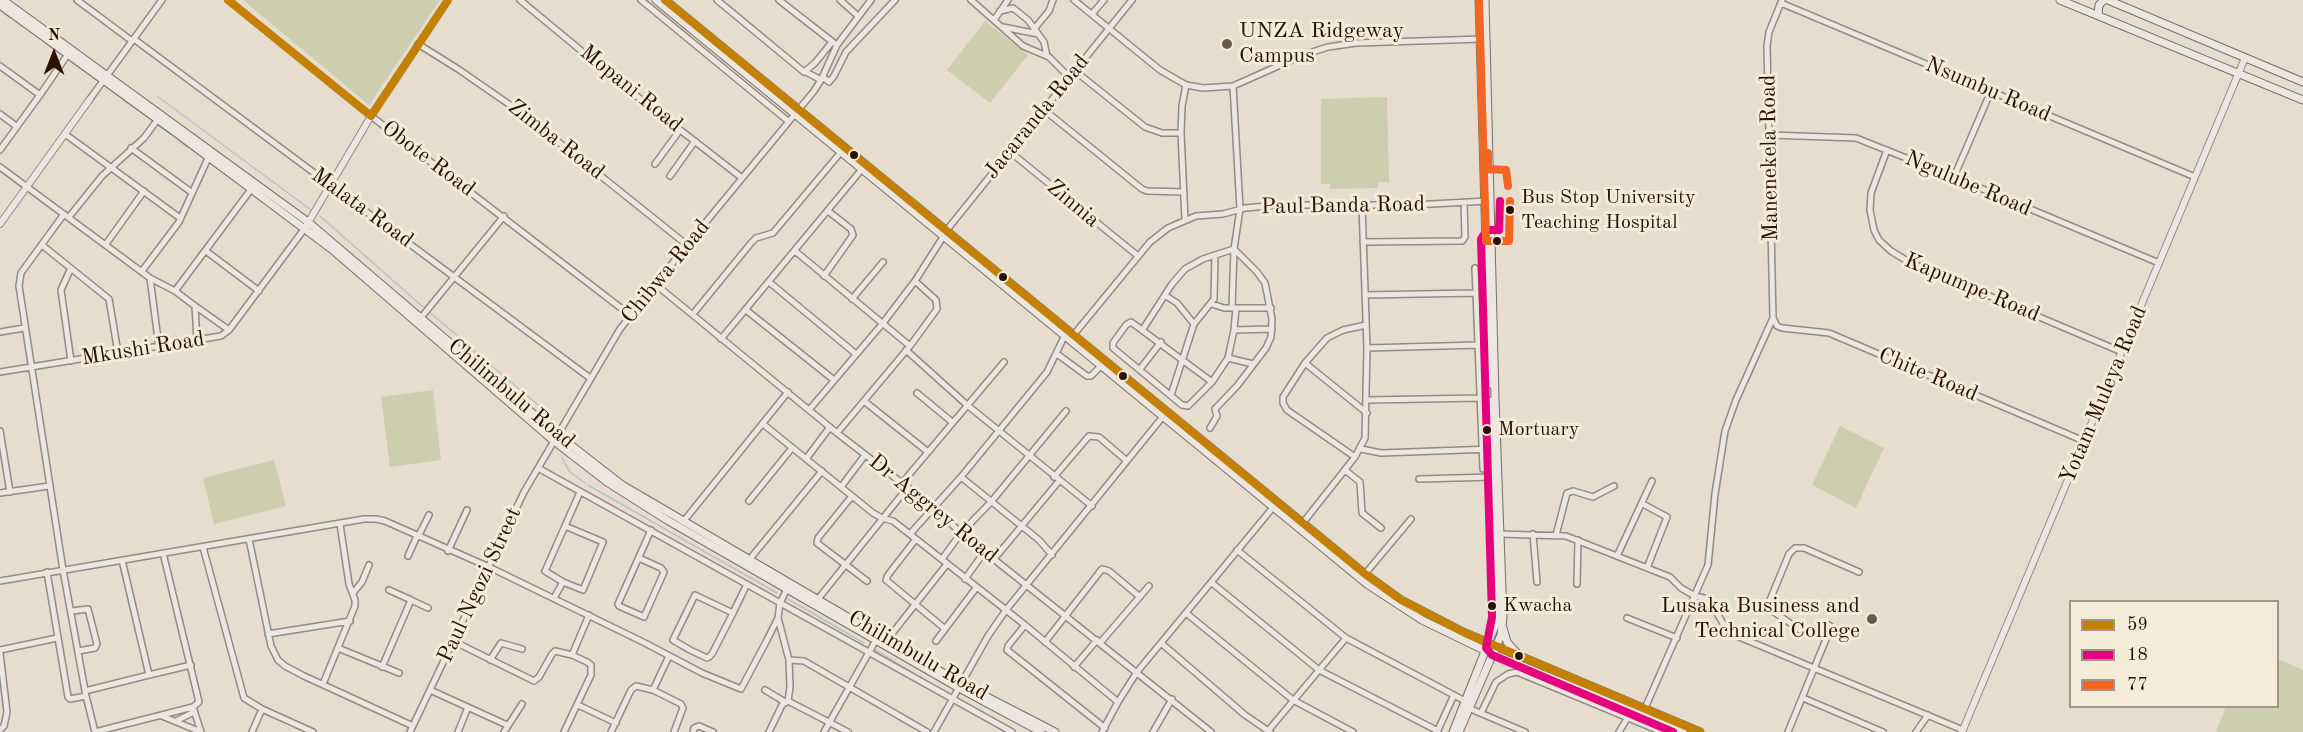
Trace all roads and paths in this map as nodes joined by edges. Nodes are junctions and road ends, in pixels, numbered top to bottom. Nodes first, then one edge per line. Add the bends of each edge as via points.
1 (3, 0) edge
2 (76, 0) edge
3 (162, 0) edge
4 (228, 0) edge
5 (448, 0) edge
6 (520, 0) edge
7 (641, 0) edge
8 (656, 0) edge
9 (665, 0) edge
10 (717, 0) edge
11 (779, 0) edge
12 (840, 0) edge
13 (871, 0) edge
14 (895, 0) edge
15 (972, 0) edge
16 (1008, 0) edge
17 (1053, 0) edge
18 (1074, 0) edge
19 (1104, 0) edge
20 (1132, 0) edge
21 (1479, 0) edge
22 (1485, 0) edge
23 (2060, 0) edge
24 (2104, 0) edge
25 (1781, 2) edge
26 (0, 5) edge
27 (1000, 11) junction
28 (2095, 13) junction
29 (1092, 14) junction
30 (858, 16) junction
31 (994, 20) junction
32 (1002, 27) junction
33 (1109, 28) junction
34 (1036, 32) junction
35 (1483, 39) junction
36 (133, 40) junction
37 (834, 43) junction
38 (418, 44) junction
39 (68, 54) junction
40 (1047, 56) junction
41 (2245, 58) junction
42 (0, 66) edge
43 (1075, 70) junction
44 (806, 72) junction
45 (2239, 73) junction
46 (105, 77) junction
47 (1069, 77) junction
48 (822, 79) junction
49 (2303, 82) edge
50 (1186, 85) junction
51 (1233, 86) junction
52 (1991, 91) junction
53 (40, 95) junction
54 (90, 99) joint
55 (2303, 100) edge
56 (1043, 109) junction
57 (796, 111) junction
58 (0, 114) edge
59 (371, 116) junction
60 (158, 119) junction
61 (788, 121) junction
62 (16, 126) junction
63 (680, 130) junction
64 (1181, 133) junction
65 (65, 134) junction
66 (1770, 135) junction
67 (695, 141) junction
68 (131, 148) junction
69 (0, 150) edge
70 (1887, 150) junction
71 (1009, 151) junction
72 (841, 152) junction
73 (209, 156) junction
74 (655, 164) dead end
75 (0, 167) edge
76 (110, 167) junction
77 (862, 169) junction
78 (670, 176) dead end
79 (1954, 177) junction
80 (2195, 177) junction
81 (742, 178) junction
82 (330, 185) junction
83 (27, 188) junction
84 (252, 188) junction
85 (144, 191) junction
86 (192, 192) junction
87 (1184, 192) junction
88 (1487, 201) junction
89 (1464, 202) junction
90 (1362, 205) junction
91 (1240, 209) junction
92 (828, 211) junction
93 (67, 216) junction
94 (504, 216) junction
95 (180, 218) junction
96 (1185, 220) junction
97 (0, 224) edge
98 (306, 225) junction
99 (946, 233) junction
100 (1363, 242) junction
101 (106, 244) junction
102 (687, 244) junction
103 (42, 245) junction
104 (1234, 249) junction
105 (206, 251) junction
106 (795, 251) junction
107 (1215, 255) junction
108 (1138, 256) junction
109 (883, 262) dead end
110 (2159, 263) junction
111 (1475, 268) dead end
112 (70, 270) junction
113 (142, 271) junction
114 (824, 276) junction
115 (455, 277) junction
116 (150, 278) junction
117 (915, 281) junction
118 (770, 282) junction
119 (655, 284) junction
120 (175, 291) junction
121 (259, 291) junction
122 (1476, 293) junction
123 (1365, 295) junction
124 (1167, 296) junction
125 (852, 298) junction
126 (1212, 304) junction
127 (195, 306) junction
128 (1234, 308) junction
129 (1271, 308) junction
130 (746, 310) junction
131 (693, 314) junction
132 (630, 315) junction
133 (1773, 318) junction
134 (419, 320) junction
135 (882, 323) junction
136 (1194, 324) junction
137 (1366, 325) junction
138 (24, 328) junction
139 (1272, 329) junction
140 (229, 330) junction
141 (1143, 330) junction
142 (1234, 330) junction
143 (0, 332) edge
144 (1070, 336) junction
145 (721, 339) junction
146 (197, 341) junction
147 (1161, 342) junction
148 (1479, 345) junction
149 (159, 346) junction
150 (908, 348) junction
151 (1367, 348) junction
152 (2122, 352) junction
153 (118, 353) junction
154 (856, 354) junction
155 (1057, 354) junction
156 (1228, 358) junction
157 (1183, 360) junction
158 (71, 361) junction
159 (1004, 362) dead end
160 (1305, 363) junction
161 (1253, 364) junction
162 (1101, 366) junction
163 (31, 368) junction
164 (1140, 369) junction
165 (0, 372) edge
166 (590, 378) junction
167 (834, 380) junction
168 (1212, 382) junction
169 (788, 392) junction
170 (917, 393) dead end
171 (1171, 395) junction
172 (1481, 398) junction
173 (1366, 400) junction
174 (864, 401) junction
175 (967, 405) junction
176 (809, 410) junction
177 (1066, 411) dead end
178 (1367, 412) junction
179 (1165, 413) junction
180 (952, 423) junction
181 (763, 424) junction
182 (830, 427) junction
183 (1210, 428) dead end
184 (0, 431) edge
185 (998, 431) junction
186 (837, 433) junction
187 (556, 438) junction
188 (2084, 441) junction
189 (792, 448) junction
190 (1361, 449) junction
191 (1482, 450) junction
192 (1491, 450) junction
193 (928, 452) junction
194 (865, 455) junction
195 (1029, 456) junction
196 (1355, 457) junction
197 (806, 459) junction
198 (1127, 461) junction
199 (538, 468) junction
200 (1483, 469) dead end
201 (1345, 470) junction
202 (822, 471) junction
203 (961, 477) junction
204 (1493, 477) junction
205 (1056, 479) junction
206 (1419, 479) dead end
207 (1652, 482) dead end
208 (902, 483) junction
209 (49, 486) junction
210 (1614, 486) dead end
211 (841, 487) junction
212 (908, 487) junction
213 (9, 492) junction
214 (580, 492) junction
215 (0, 493) edge
216 (852, 496) junction
217 (749, 501) dead end
218 (992, 502) junction
219 (1276, 504) junction
220 (1643, 504) junction
221 (1092, 506) junction
222 (933, 507) junction
223 (467, 510) dead end
224 (429, 514) dead end
225 (882, 518) junction
226 (1411, 519) dead end
227 (683, 522) junction
228 (340, 524) junction
229 (1301, 524) junction
230 (565, 526) junction
231 (1021, 526) junction
232 (1382, 528) dead end
233 (651, 530) junction
234 (961, 533) junction
235 (910, 534) junction
236 (1498, 534) junction
237 (1533, 534) junction
238 (1556, 535) junction
239 (417, 536) junction
240 (249, 539) junction
241 (916, 539) junction
242 (1578, 540) junction
243 (203, 547) junction
244 (1237, 550) junction
245 (448, 551) junction
246 (985, 551) junction
247 (163, 553) junction
248 (1052, 555) junction
249 (408, 556) dead end
250 (1617, 556) junction
251 (639, 558) junction
252 (995, 558) junction
253 (942, 559) junction
254 (122, 560) junction
255 (749, 560) junction
256 (846, 564) junction
257 (947, 564) junction
258 (369, 565) dead end
259 (489, 567) junction
260 (1647, 568) junction
261 (63, 570) junction
262 (47, 572) junction
263 (1859, 572) dead end
264 (1365, 574) junction
265 (965, 579) junction
266 (0, 581) edge
267 (867, 581) dead end
268 (562, 582) junction
269 (1537, 582) dead end
270 (1212, 583) junction
271 (1028, 584) junction
272 (1577, 584) dead end
273 (747, 586) junction
274 (1149, 586) dead end
275 (976, 588) junction
276 (787, 589) junction
277 (389, 590) dead end
278 (353, 593) junction
279 (1695, 596) junction
280 (1140, 597) junction
281 (554, 598) junction
282 (818, 599) junction
283 (411, 600) junction
284 (780, 603) junction
285 (915, 605) junction
286 (428, 608) dead end
287 (1006, 610) junction
288 (72, 611) junction
289 (733, 613) junction
290 (1186, 613) junction
291 (588, 615) junction
292 (1066, 615) junction
293 (778, 618) junction
294 (1627, 618) dead end
295 (350, 621) junction
296 (1499, 623) junction
297 (1025, 625) junction
298 (944, 628) junction
299 (268, 634) junction
300 (1473, 636) junction
301 (57, 638) junction
302 (1346, 638) junction
303 (1677, 638) junction
304 (876, 640) junction
305 (887, 640) junction
306 (936, 640) dead end
307 (453, 641) junction
308 (1045, 642) junction
309 (1098, 642) junction
310 (1161, 643) junction
311 (1493, 644) junction
312 (1475, 646) junction
313 (338, 648) junction
314 (522, 649) dead end
315 (78, 651) junction
316 (0, 652) edge
317 (695, 652) junction
318 (1489, 653) junction
319 (869, 654) junction
320 (572, 655) junction
321 (1520, 655) junction
322 (669, 656) junction
323 (490, 660) junction
324 (789, 660) junction
325 (1509, 660) junction
326 (191, 665) junction
327 (688, 666) junction
328 (1484, 666) junction
329 (382, 667) junction
330 (1074, 667) junction
331 (1815, 668) junction
332 (1319, 670) junction
333 (1137, 672) junction
334 (399, 673) dead end
335 (149, 675) junction
336 (323, 684) junction
337 (960, 686) junction
338 (849, 688) junction
339 (430, 690) junction
340 (653, 690) junction
341 (765, 690) dead end
342 (85, 694) junction
343 (1454, 695) junction
344 (1803, 698) junction
345 (1172, 699) junction
346 (1293, 700) junction
347 (787, 701) junction
348 (952, 701) junction
349 (1118, 702) junction
350 (522, 704) dead end
351 (578, 705) junction
352 (1468, 705) junction
353 (468, 707) junction
354 (194, 710) junction
355 (262, 710) junction
356 (1633, 711) junction
357 (1643, 712) junction
358 (1481, 713) junction
359 (161, 715) junction
360 (1928, 715) junction
361 (1628, 718) junction
362 (176, 721) junction
363 (830, 721) junction
364 (616, 723) junction
365 (507, 725) junction
366 (413, 726) junction
367 (300, 729) edge
368 (0, 730) edge
369 (1103, 730) edge
370 (1208, 731) edge
371 (1438, 731) edge
372 (1963, 731) edge
373 (98, 732) edge
374 (201, 732) edge
375 (252, 732) edge
376 (313, 732) edge
377 (410, 732) edge
378 (458, 732) edge
379 (504, 732) edge
380 (564, 732) edge
381 (611, 732) edge
382 (674, 732) edge
383 (693, 732) edge
384 (713, 732) edge
385 (769, 732) edge
386 (824, 732) edge
387 (848, 732) edge
388 (927, 732) edge
389 (934, 732) edge
390 (1012, 732) edge
391 (1041, 732) edge
392 (1055, 732) edge
393 (1153, 732) edge
394 (1268, 732) edge
395 (1353, 732) edge
396 (1453, 732) edge
397 (1459, 732) edge
398 (1524, 732) edge
399 (1619, 732) edge
400 (1662, 732) edge
401 (1683, 732) edge
402 (1700, 732) edge
403 (1788, 732) edge
404 (1883, 732) edge
405 (1916, 732) edge

1 - 46 main road, Chilimbulu Road
2 - 36 street, Malata Road
3 - 36 street
4 - 59 street, Obote Road
5 - 38 street
6 - 63 street, Mopani Road
7 - 61 street
8 - 57 main road
9 - 57 main road
10 - 44 street
11 - 37 street
12 - 30 street
13 - 30 street
14 - 48 street via 846,52 829,82
15 - 31 street
16 - 27 street
17 - 34 street
18 - 29 street
19 - 29 street
20 - 33 street, Jacaranda Road
21 - 35 main road
22 - 35 main road
23 - 28 main road
24 - 28 main road
24 - 41 main road
25 - 52 street, Nsumbu Road
25 - 66 street, Manenekela Road via 1767,46
26 - 39 main road, Chilimbulu Road
27 - 31 street
27 - 34 street via 1015,9
28 - 45 main road
29 - 33 street
30 - 37 street
31 - 32 street
32 - 34 street
32 - 40 street via 1023,46
33 - 43 street, Jacaranda Road
33 - 50 street
34 - 40 street via 1045,44
35 - 51 street via 1328,47
35 - 88 main road
36 - 46 street
36 - 82 street, Malata Road
37 - 44 street
37 - 48 street
38 - 59 street
38 - 102 street, Zimba Road via 526,116
39 - 46 main road, Chilimbulu Road
39 - 53 street
40 - 47 street
41 - 45 street, Yotam Muleya Road
41 - 49 main road
42 - 53 street
43 - 47 street, Jacaranda Road
43 - 64 street via 1145,127 1162,133
44 - 48 street
45 - 55 main road
45 - 80 street, Yotam Muleya Road
46 - 54 street
46 - 60 main road, Chilimbulu Road
46 - 98 main road, Chilimbulu Road
47 - 56 street, Jacaranda Road
48 - 57 street, Chibwa Road
50 - 51 street
50 - 64 street
51 - 91 street
52 - 79 street
52 - 80 street, Nsumbu Road
53 - 62 street
54 - 65 street
56 - 71 street, Jacaranda Road
56 - 87 street via 1142,189
57 - 61 street, Chibwa Road
57 - 72 main road
57 - 99 main road
58 - 62 street
59 - 82 street
59 - 94 street, Obote Road
60 - 68 street via 152,130
60 - 73 main road, Chilimbulu Road
61 - 81 street, Chibwa Road
62 - 69 street
63 - 67 street, Mopani Road
63 - 74 street
64 - 87 street
65 - 76 street
65 - 83 street
66 - 70 street, Ngulube Road via 1846,136
66 - 133 street, Manenekela Road
67 - 78 street
67 - 81 street, Mopani Road
68 - 76 street
68 - 86 street
70 - 79 street, Ngulube Road
70 - 152 street, Kapumpe Road via 1871,193 1870,210 1874,230 1884,246 1909,262
71 - 99 street, Jacaranda Road
71 - 108 street, Zinnia
72 - 77 main road
72 - 131 street via 773,233 751,243
73 - 84 main road, Chilimbulu Road
73 - 86 street
75 - 83 street
76 - 85 street
76 - 93 street
77 - 92 street
77 - 99 main road
79 - 110 street, Ngulube Road
80 - 110 street, Yotam Muleya Road
81 - 102 street, Chibwa Road
82 - 98 street
82 - 115 street, Malata Road
83 - 93 street
83 - 97 street
84 - 98 main road, Chilimbulu Road
84 - 105 street
85 - 95 street
85 - 101 street
86 - 95 street
87 - 96 street
88 - 89 street, Paul Banda Road
88 - 192 main road
88 - 236 main road
89 - 90 street, Paul Banda Road
89 - 100 street via 1462,241
90 - 91 street, Paul Banda Road
90 - 100 street
91 - 96 street, Paul Banda Road
91 - 104 street
92 - 106 street
92 - 114 street via 853,235
93 - 101 street
93 - 103 street
94 - 115 street
94 - 132 street, Obote Road
95 - 113 street
96 - 108 street, Paul Banda Road via 1159,234
98 - 121 street, Mkushi Road
98 - 134 main road, Chilimbulu Road
99 - 117 street, Jacaranda Road
99 - 144 main road
100 - 123 street
101 - 113 street
102 - 119 street, Chibwa Road
103 - 112 street
103 - 138 street via 18,279
104 - 107 street
104 - 128 street
104 - 129 street via 1262,278
105 - 120 street
105 - 121 street
106 - 114 street
106 - 118 street
107 - 124 street via 1185,269
107 - 126 street via 1216,293
108 - 144 street, Paul Banda Road
109 - 125 street
110 - 152 street, Yotam Muleya Road
111 - 122 street
112 - 153 street via 109,298
112 - 158 street via 61,290
113 - 116 street
114 - 125 street
115 - 134 street
115 - 166 street, Malata Road
116 - 120 street
116 - 149 street
117 - 135 street, Jacaranda Road
117 - 150 street via 936,300 938,307
118 - 130 street
118 - 154 street
119 - 131 street, Dr Aggrey Road
119 - 132 street, Chibwa Road
120 - 127 street
121 - 140 street, Mkushi Road
122 - 123 street
122 - 148 street
123 - 137 street
124 - 136 street
124 - 141 street
125 - 135 street
126 - 128 street
126 - 136 street
127 - 140 street
127 - 146 street
128 - 129 street
128 - 142 street
129 - 139 street
130 - 145 street
130 - 167 street
131 - 145 street, Dr Aggrey Road
132 - 166 street, Chibwa Road
133 - 188 street, Chite Road via 1782,328 1829,333
133 - 279 street via 1725,431 1708,565
134 - 187 main road, Chilimbulu Road
135 - 150 street
135 - 154 street, Jacaranda Road
136 - 157 street
137 - 151 street
137 - 160 street via 1334,333
138 - 143 street
138 - 163 street
139 - 142 street
139 - 161 street via 1270,341
140 - 146 street, Mkushi Road via 221,336
141 - 147 street
141 - 164 street via 1128,323 1112,344
142 - 156 street
144 - 155 street, Paul Banda Road via 1060,340
144 - 162 main road
144 - 179 main road
145 - 169 street, Dr Aggrey Road
146 - 149 street, Mkushi Road
147 - 157 street
147 - 164 street
148 - 151 street
148 - 172 street
149 - 153 street, Mkushi Road
150 - 174 street
150 - 175 street
151 - 173 street
152 - 188 street, Yotam Muleya Road
153 - 158 street, Mkushi Road
154 - 167 street, Jacaranda Road
155 - 162 street via 1089,377
155 - 185 street, Paul Banda Road via 1047,372
156 - 161 street
156 - 168 street
157 - 168 street
157 - 171 street
158 - 163 street, Mkushi Road
159 - 175 street
160 - 178 street
160 - 196 street via 1283,403 1287,410
161 - 183 street via 1215,409 1217,416
162 - 179 main road
163 - 165 street, Mkushi Road
163 - 209 street
164 - 171 street
166 - 187 street, Chibwa Road
167 - 176 street, Jacaranda Road
168 - 171 street via 1188,406
169 - 176 street, Dr Aggrey Road
169 - 181 street
170 - 180 street
172 - 173 street
172 - 191 street
173 - 178 street
174 - 186 street
174 - 193 street
175 - 180 street
175 - 185 street
176 - 182 street, Dr Aggrey Road
177 - 195 street
178 - 190 street
179 - 198 street
179 - 219 main road
180 - 193 street
181 - 189 street
181 - 227 street
182 - 186 street, Dr Aggrey Road
182 - 197 street
184 - 213 street
185 - 195 street
185 - 203 street, Paul Banda Road
186 - 194 street, Dr Aggrey Road
187 - 199 street, Paul Ngozi Street
187 - 227 main road, Chilimbulu Road
187 - 276 main road, Chilimbulu Road via 624,493
188 - 372 street, Yotam Muleya Road
189 - 197 street
189 - 217 street
190 - 191 street via 1381,453
190 - 196 street
191 - 192 street
191 - 200 street
192 - 204 main road
193 - 208 street
194 - 208 street, Dr Aggrey Road
194 - 211 street
195 - 205 street
195 - 218 street
196 - 201 street
197 - 202 street
198 - 205 street via 1099,437 1089,436
198 - 221 street
199 - 214 street
199 - 259 street, Paul Ngozi Street
201 - 229 street
201 - 232 street via 1360,482 1362,513
202 - 211 street
202 - 255 street
203 - 218 street
203 - 222 street, Paul Banda Road
204 - 206 street
204 - 236 main road
205 - 221 street
205 - 231 street
207 - 220 street
208 - 212 street, Dr Aggrey Road
209 - 213 street
209 - 261 street
210 - 238 street via 1593,497 1567,493
211 - 216 street
212 - 222 street, Dr Aggrey Road
212 - 225 street
213 - 215 street
214 - 230 street
214 - 233 street
216 - 225 street
216 - 256 street via 817,540
218 - 231 street
218 - 234 street
219 - 229 main road
219 - 244 street
220 - 250 street
220 - 260 street via 1667,517
221 - 248 street
222 - 234 street, Dr Aggrey Road
222 - 235 street, Paul Banda Road
223 - 245 street
224 - 239 street
225 - 235 street
225 - 256 street
226 - 264 street
227 - 255 main road, Chilimbulu Road
228 - 239 street via 376,519
228 - 240 street
228 - 278 street
229 - 264 main road
229 - 312 main road via 1367,584 1406,610
230 - 268 street via 545,572
230 - 268 street via 603,544 583,590
231 - 248 street
231 - 252 street
233 - 251 street
233 - 273 street
234 - 246 street, Dr Aggrey Road
234 - 253 street
235 - 241 street
236 - 237 street
236 - 296 main road
237 - 238 street
237 - 269 street
238 - 242 street
239 - 245 street
239 - 249 street
240 - 243 street
240 - 299 street
241 - 253 street
241 - 285 street via 886,580
242 - 250 street
242 - 272 street
243 - 247 street
243 - 355 street via 244,698
244 - 270 street
244 - 302 street
245 - 259 street
246 - 252 street, Dr Aggrey Road
246 - 265 street
247 - 254 street
247 - 326 street
248 - 271 street
250 - 260 street
251 - 251 street via 664,572 644,617 618,604
252 - 271 street, Dr Aggrey Road
253 - 257 street
254 - 261 street
254 - 335 street
255 - 282 main road, Chilimbulu Road
256 - 267 street
256 - 282 street
257 - 265 street
257 - 285 street
258 - 278 street
259 - 281 street
259 - 307 street, Paul Ngozi Street
260 - 279 street via 1672,579
261 - 262 street
261 - 288 street
262 - 266 street
262 - 301 street
263 - 331 street via 1804,548 1794,548 1789,554 1769,606 1773,613 1800,630 1830,626
264 - 300 main road via 1401,600
265 - 275 street
268 - 281 street
270 - 290 street
270 - 332 street
271 - 287 street
271 - 292 street, Dr Aggrey Road
273 - 284 street
273 - 289 street
274 - 280 street
275 - 287 street
275 - 298 street
276 - 284 street
276 - 304 main road, Chilimbulu Road
277 - 283 street
278 - 295 street via 355,606
279 - 303 street
279 - 331 street via 1708,599 1729,632
280 - 292 street via 1102,569
280 - 309 street
281 - 291 street
282 - 305 main road, Chilimbulu Road
283 - 286 street
283 - 329 street
284 - 293 street
284 - 319 street
285 - 298 street
285 - 305 street
287 - 297 street
287 - 337 street
288 - 315 street
288 - 315 street via 88,609 97,644 95,648
289 - 317 street via 709,657
289 - 317 street via 694,596 673,640
290 - 310 street
290 - 346 street
291 - 320 street
291 - 322 street
292 - 308 street
292 - 309 street, Dr Aggrey Road
293 - 324 street
293 - 327 street via 741,689
294 - 303 street
295 - 299 street
295 - 313 street
296 - 300 main road via 1487,634
296 - 311 main road
296 - 321 main road via 1507,642
297 - 308 street
297 - 369 street via 1007,650
298 - 306 street
299 - 336 street via 273,654 285,666
300 - 311 main road
301 - 316 street
301 - 342 street via 68,697
302 - 332 street
302 - 343 street
303 - 357 street
304 - 319 street
304 - 337 main road, Chilimbulu Road
305 - 337 main road, Chilimbulu Road
307 - 323 street
307 - 339 street, Paul Ngozi Street
308 - 330 street
309 - 330 street
309 - 333 street, Dr Aggrey Road
310 - 333 street
310 - 394 street
311 - 318 main road
311 - 321 main road
312 - 318 main road
312 - 328 main road
313 - 329 street
313 - 336 street
314 - 323 street via 501,642
315 - 342 street
316 - 368 street via 7,712
317 - 327 street
318 - 325 main road
318 - 328 main road
319 - 338 street
319 - 348 street
320 - 323 street via 555,651 534,681
320 - 351 street via 587,662 592,670
321 - 357 main road
322 - 327 street
322 - 340 street
324 - 338 street via 804,661
324 - 347 street
325 - 328 main road
325 - 356 main road
326 - 335 street
326 - 354 street via 199,700
328 - 352 main road
329 - 334 street
330 - 349 street
331 - 344 street
331 - 360 street
332 - 346 street
332 - 371 street
333 - 345 street, Dr Aggrey Road
333 - 349 street
335 - 342 street
336 - 366 street
337 - 348 street
337 - 391 main road, Chilimbulu Road
337 - 392 main road, Chilimbulu Road
338 - 363 street
338 - 388 street
339 - 353 street
339 - 366 street, Paul Ngozi Street
340 - 364 street via 633,687
340 - 382 street via 682,706
341 - 347 street
342 - 373 street
343 - 352 street
343 - 371 street
344 - 403 street
344 - 404 street
345 - 370 street, Dr Aggrey Road
345 - 393 street
346 - 394 street
346 - 395 street
347 - 363 street
347 - 385 street
348 - 389 street
348 - 390 street
349 - 369 street
350 - 365 street
351 - 364 street
351 - 380 street
352 - 358 street
352 - 396 main road
352 - 397 main road
353 - 365 street
353 - 378 street
354 - 359 street
354 - 362 street
354 - 374 street
355 - 367 street
355 - 375 street
356 - 357 main road
356 - 361 street
357 - 401 main road
357 - 402 main road
358 - 361 street via 1496,682 1516,672
358 - 398 street
359 - 362 street
359 - 373 street
360 - 372 street
360 - 405 street
361 - 399 street
361 - 400 street
362 - 374 street
363 - 386 street
363 - 387 street
364 - 381 street
365 - 379 street
366 - 377 street, Paul Ngozi Street
367 - 376 street
383 - 384 street via 699,726

